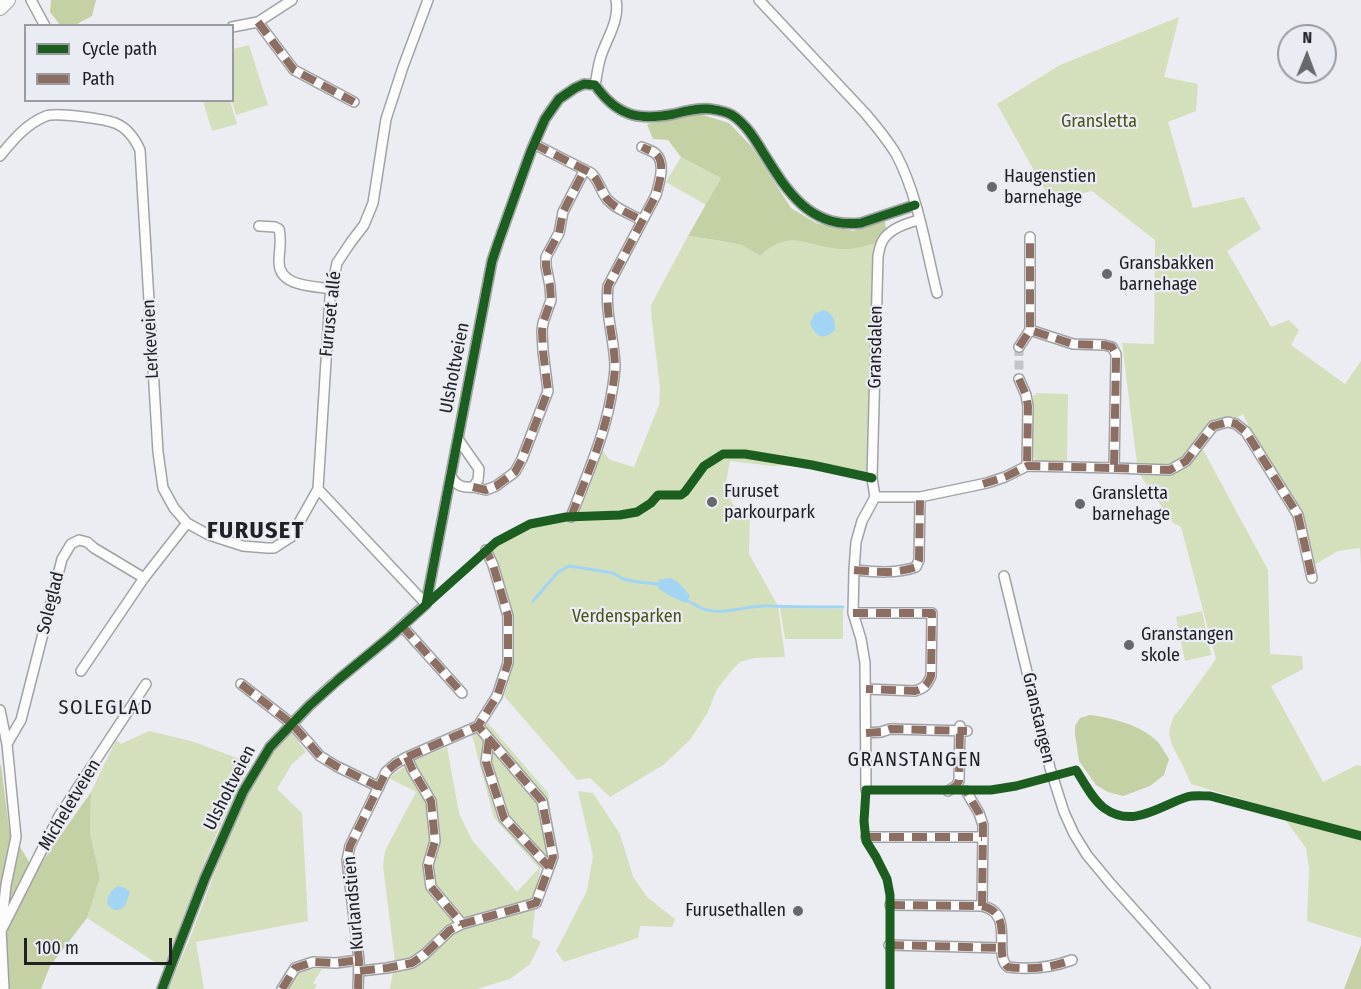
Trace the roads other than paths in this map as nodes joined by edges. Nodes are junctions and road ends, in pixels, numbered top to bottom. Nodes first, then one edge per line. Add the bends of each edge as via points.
1 (8, 0) edge
2 (31, 0) edge
3 (291, 0) edge
4 (428, 0) edge
5 (616, 0) edge
6 (759, 0) edge
7 (0, 8) edge
8 (258, 22) junction
9 (44, 24) edge
10 (234, 27) edge
11 (595, 85) junction
12 (354, 102) dead end
13 (534, 144) junction
14 (642, 147) dead end
15 (0, 156) edge
16 (584, 171) junction
17 (915, 206) junction
18 (641, 220) junction
19 (919, 220) junction
20 (260, 226) dead end
21 (1030, 237) dead end
22 (332, 289) junction
23 (937, 293) dead end
24 (1030, 330) junction
25 (1019, 347) tunnel mouth
26 (1019, 379) tunnel mouth
27 (458, 439) junction
28 (1027, 466) junction
29 (1114, 468) junction
30 (451, 476) junction
31 (473, 488) junction
32 (318, 489) junction
33 (875, 497) junction
34 (920, 497) junction
35 (571, 517) dead end
36 (187, 523) junction
37 (486, 550) dead end
38 (854, 570) junction
39 (1004, 576) dead end
40 (144, 578) junction
41 (1312, 578) dead end
42 (426, 604) junction
43 (853, 613) junction
44 (402, 626) junction
45 (81, 671) dead end
46 (146, 684) dead end
47 (241, 684) dead end
48 (866, 689) junction
49 (462, 693) dead end
50 (0, 710) edge
51 (292, 724) junction
52 (478, 726) junction
53 (866, 733) junction
54 (489, 739) junction
55 (7, 744) junction
56 (407, 757) junction
57 (379, 787) junction
58 (866, 790) dead end
59 (948, 791) dead end
60 (966, 791) dead end
61 (866, 837) dead end
62 (982, 837) junction
63 (549, 867) junction
64 (890, 905) dead end
65 (981, 906) junction
66 (462, 924) junction
67 (1, 932) edge
68 (889, 945) dead end
69 (1002, 948) junction
70 (359, 960) junction
71 (1072, 960) dead end
72 (360, 971) junction
73 (4, 989) edge
74 (162, 989) edge
75 (282, 989) edge
76 (358, 989) edge
77 (1205, 989) edge

1 - 7 main road
2 - 9 street
3 - 8 street
4 - 22 street, Furuset allé via 386,119 373,203 364,225 337,263
5 - 11 street via 615,21
6 - 17 street via 879,129 907,179
8 - 10 street
8 - 12 street via 294,70
11 - 13 street, Ulsholtveien via 584,84 559,99
11 - 17 street via 617,109 636,117 696,109 730,114 744,125 783,184 816,216 852,224
13 - 16 street
13 - 27 street, Ulsholtveien via 492,261
14 - 18 street via 656,154 661,166 656,195
15 - 36 street, Lerkeveien via 20,132 47,115 74,115 116,123 134,136 140,150 158,452 163,488
16 - 18 street via 596,178 607,200
16 - 31 street via 546,257 551,300 542,331 548,391 515,472 486,490
17 - 19 street
18 - 35 street via 608,286 614,382 605,427
19 - 23 street
19 - 33 street, Gransdalen via 899,226 882,240 878,256 872,478
20 - 22 street via 279,229 279,271 284,278
21 - 24 street
22 - 32 street, Furuset allé
24 - 25 street
24 - 29 street via 1073,344 1114,349
26 - 28 street via 1028,406
27 - 30 street, Ulsholtveien
27 - 31 street, Ulsholtveien via 479,469
28 - 29 street
28 - 34 street via 983,484
29 - 41 street via 1170,470 1186,461 1213,426 1236,424 1246,432 1298,515
30 - 31 street via 454,483
30 - 42 street, Ulsholtveien
32 - 36 street, Lerkeveien via 291,537 274,548 243,546
32 - 42 street
33 - 34 street
33 - 38 street via 862,521
34 - 38 street via 916,567 880,572
36 - 40 street
37 - 52 street via 508,616 508,663 497,696
38 - 43 street
39 - 77 street, Granstangen via 1047,759 1069,823 1087,855
40 - 45 street
40 - 55 street, Soleglad via 87,542 71,544 62,559 21,720
42 - 44 street, Ulsholtveien
43 - 48 street via 861,639
43 - 48 street via 932,613 931,676 927,685 915,691
44 - 49 street
44 - 51 street, Ulsholtveien
46 - 67 street, Micheletveien via 59,816
47 - 51 street
48 - 53 street
50 - 55 street, Micheletveien
51 - 57 street via 320,756
51 - 74 street, Ulsholtveien via 270,747 243,792
52 - 54 street, Kurlandstien
52 - 56 street, Kurlandstien
53 - 58 street
53 - 59 street via 890,727 963,729 965,763 956,786
54 - 63 street via 486,762 504,818
54 - 63 street, Kurlandstien via 542,801 553,858
55 - 67 street, Micheletveien via 16,837
56 - 57 street, Kurlandstien via 386,772
56 - 66 street via 431,801 435,841 428,865 431,887
57 - 70 street, Kurlandstien via 347,860
60 - 62 street via 979,813
61 - 62 street
62 - 65 street
63 - 66 street, Kurlandstien via 536,903
64 - 65 street
65 - 69 street via 994,912 1002,928
66 - 72 street, Kurlandstien via 412,963
67 - 73 street
68 - 69 street
69 - 71 street via 1002,959 1008,967 1038,969
70 - 72 street, Kurlandstien
70 - 75 street, Kurlandstien via 313,962 295,968
72 - 76 street, Kurlandstien

